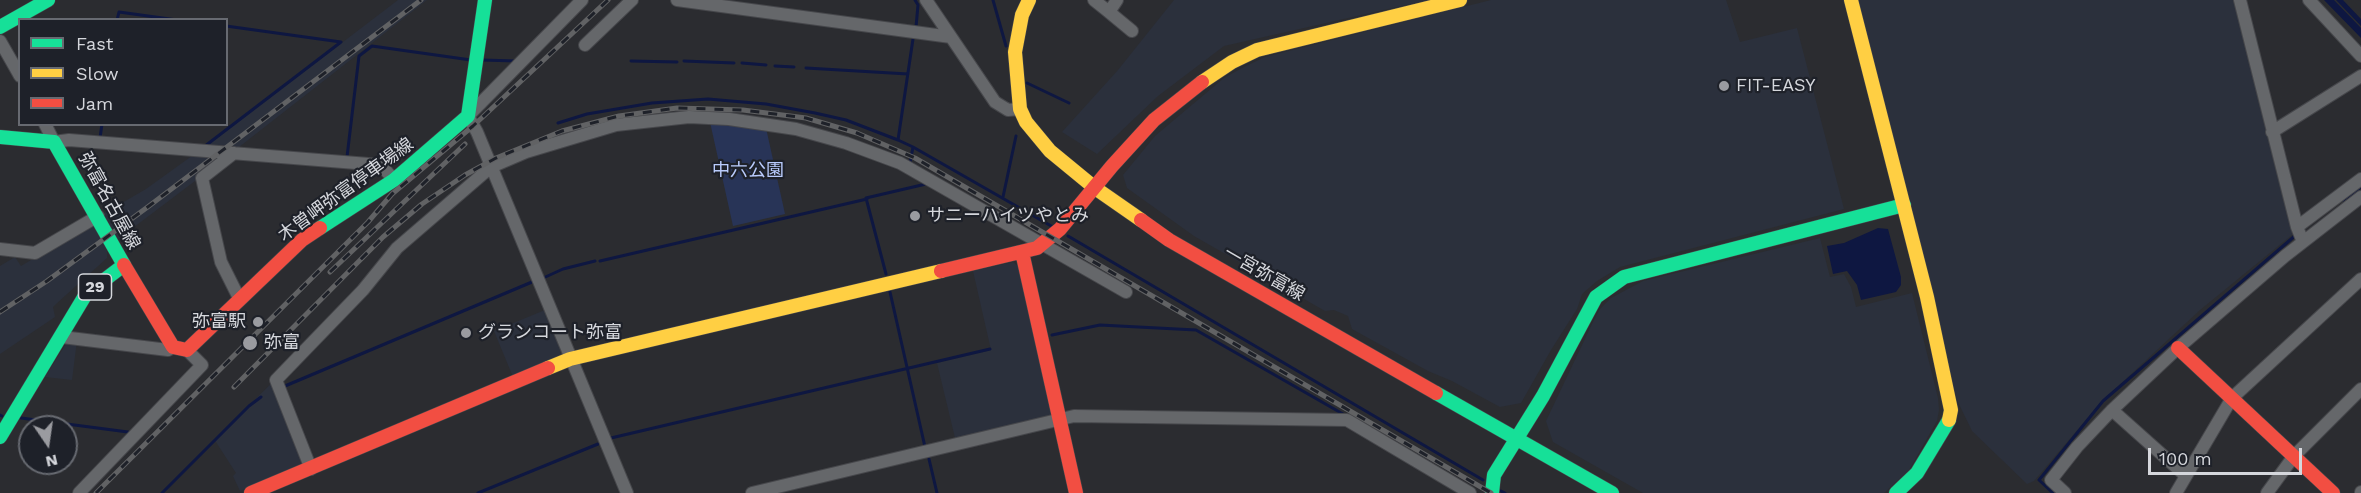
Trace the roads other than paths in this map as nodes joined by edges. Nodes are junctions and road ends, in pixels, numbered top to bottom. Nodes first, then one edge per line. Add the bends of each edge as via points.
1 (48, 0) edge
2 (485, 0) edge
3 (582, 0) edge
4 (632, 0) edge
5 (677, 0) edge
6 (926, 0) edge
7 (1029, 0) edge
8 (1094, 0) edge
9 (1117, 0) edge
10 (1461, 0) edge
11 (1851, 0) edge
12 (2240, 0) edge
13 (2309, 0) edge
14 (31, 5) edge
15 (1110, 12) junction
16 (0, 27) edge
17 (1132, 31) dead end
18 (951, 37) junction
19 (0, 40) edge
20 (585, 45) dead end
21 (2361, 56) edge
22 (18, 72) edge
23 (2361, 76) edge
24 (1020, 109) junction
25 (468, 116) junction
26 (46, 126) edge
27 (2272, 132) junction
28 (0, 137) edge
29 (54, 142) junction
30 (234, 153) junction
31 (491, 167) junction
32 (2361, 179) edge
33 (394, 180) junction
34 (1095, 188) junction
35 (2361, 197) edge
36 (1904, 205) junction
37 (98, 216) junction
38 (2300, 234) junction
39 (1044, 244) junction
40 (0, 249) edge
41 (1022, 252) junction
42 (124, 265) junction
43 (2358, 288) edge
44 (1126, 292) dead end
45 (239, 298) junction
46 (62, 337) junction
47 (2178, 348) junction
48 (180, 349) junction
49 (570, 359) junction
50 (2361, 389) edge
51 (2232, 398) junction
52 (2112, 410) junction
53 (1060, 421) junction
54 (0, 437) edge
55 (1515, 438) junction
56 (2294, 456) junction
57 (311, 469) junction
58 (2186, 476) junction
59 (79, 493) edge
60 (251, 493) edge
61 (627, 493) edge
62 (752, 493) edge
63 (1076, 493) edge
64 (1470, 493) edge
65 (1492, 493) edge
66 (1612, 493) edge
67 (1896, 493) edge
68 (2065, 493) edge
69 (2176, 493) edge
70 (2268, 493) edge
71 (2333, 493) edge

1 - 14 main road
2 - 25 main road
3 - 25 street
4 - 20 street
5 - 18 street
6 - 18 street
7 - 24 main road, 一宮弥富線 via 1015,52
8 - 15 street
9 - 15 street
10 - 34 main road via 1296,39 1232,62 1154,120
11 - 36 main road
12 - 27 street
13 - 21 street
14 - 16 main road
15 - 17 street
18 - 24 street via 995,102 1008,110
19 - 22 street
23 - 27 street
24 - 34 main road, 一宮弥富線 via 1050,151
25 - 31 street
25 - 33 main road, 木曽岬弥富停車場線
26 - 29 street
27 - 38 street
28 - 29 main road, 弥富名古屋線
29 - 30 street
29 - 37 main road, 弥富名古屋線 / 29
30 - 33 street via 381,165
30 - 45 street via 202,178 221,262
31 - 39 street via 526,152 616,125 689,117 760,123 846,142 900,163
31 - 49 street
31 - 57 street via 397,248 363,290 276,380
32 - 38 street
33 - 45 main road, 木曽岬弥富停車場線 via 302,240
34 - 39 main road
34 - 55 main road, 一宮弥富線 via 1169,240
35 - 38 street
36 - 55 main road via 1624,277 1596,297 1543,396
36 - 67 main road via 1951,410 1948,423 1917,473
37 - 40 street via 35,253
37 - 42 main road, 弥富名古屋線 / 29
38 - 47 street
39 - 41 main road
39 - 44 street
41 - 49 main road
41 - 53 main road
42 - 46 main road, 弥富名古屋線 / 29 via 86,294
42 - 48 main road
43 - 51 street
45 - 48 main road, 木曽岬弥富停車場線
46 - 48 street
46 - 54 main road, 弥富名古屋線 / 29
47 - 51 main road
47 - 52 street
48 - 59 street via 202,365
49 - 57 main road
49 - 61 street
50 - 56 street
51 - 56 main road
51 - 58 street
52 - 58 street
52 - 68 street via 2051,480
53 - 62 street
53 - 63 main road
53 - 64 street via 1074,416 1347,420
55 - 65 main road via 1494,475
55 - 66 main road, 一宮弥富線
56 - 70 street
56 - 71 main road
57 - 60 main road
58 - 69 street

